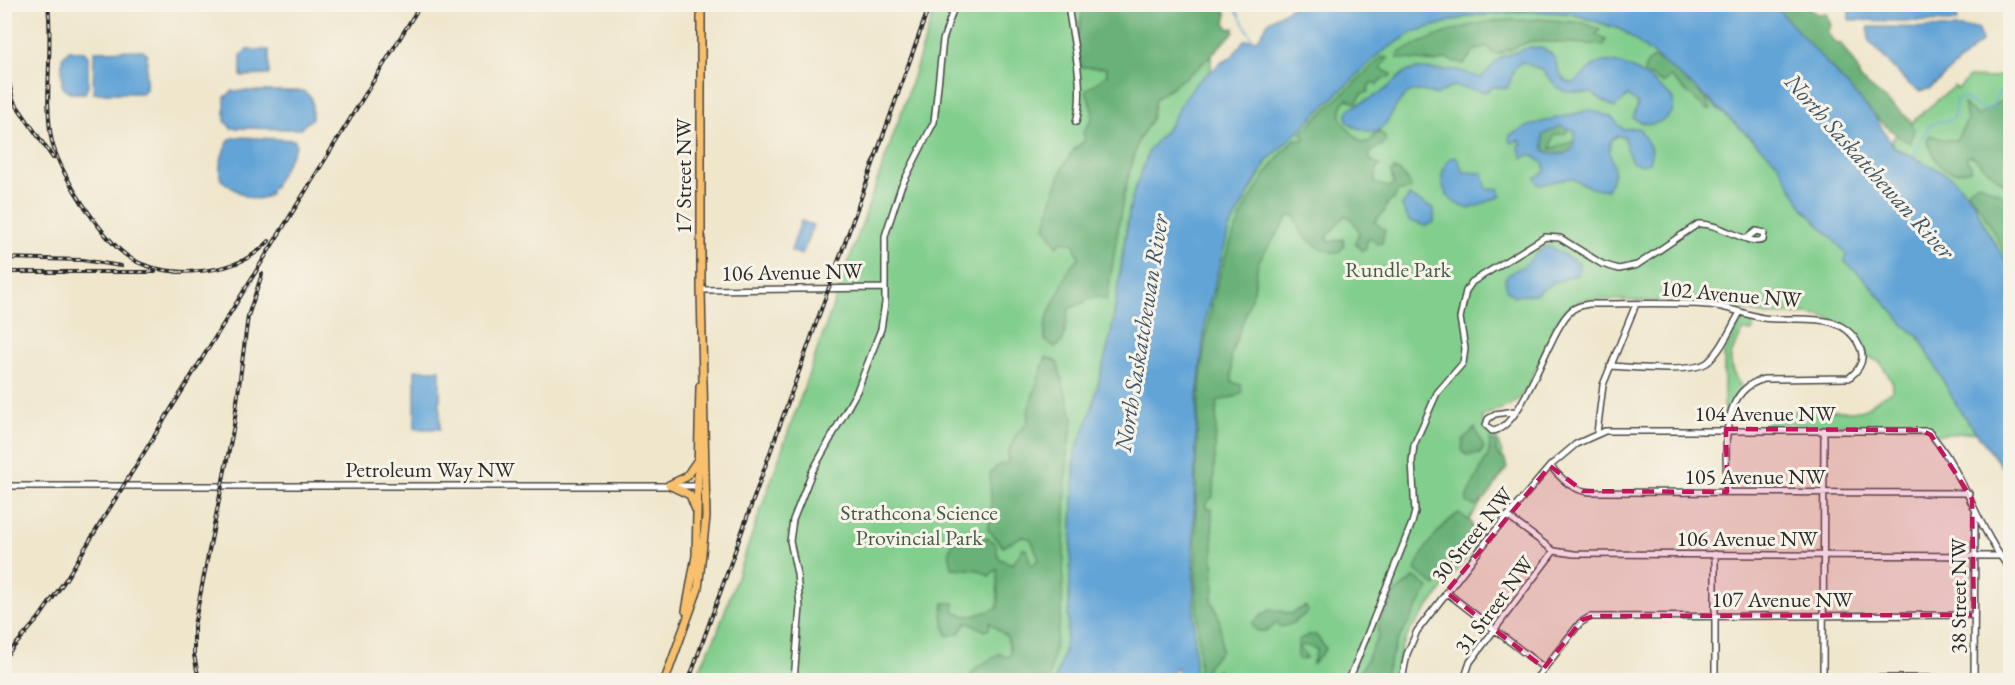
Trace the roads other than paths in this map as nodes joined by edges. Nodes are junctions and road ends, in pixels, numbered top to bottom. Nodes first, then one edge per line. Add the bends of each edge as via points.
1 (701, 4) edge
2 (955, 4) edge
3 (1068, 4) edge
4 (1076, 122) dead end
5 (1747, 238) dead end
6 (885, 288) junction
7 (701, 290) junction
8 (1636, 304) junction
9 (1739, 314) junction
10 (701, 348) junction
11 (1610, 366) junction
12 (1515, 411) junction
13 (1726, 429) junction
14 (1824, 430) junction
15 (1597, 433) junction
16 (698, 457) junction
17 (1550, 466) junction
18 (669, 485) junction
19 (4, 486) edge
20 (702, 486) junction
21 (1727, 492) junction
22 (1969, 492) junction
23 (1824, 493) junction
24 (1975, 512) junction
25 (698, 516) junction
26 (1507, 516) junction
27 (1554, 551) junction
28 (1715, 554) junction
29 (1822, 555) junction
30 (1974, 555) junction
31 (2000, 556) junction
32 (2010, 569) edge
33 (1446, 592) junction
34 (1974, 615) junction
35 (1715, 616) junction
36 (1822, 616) junction
37 (1496, 630) junction
38 (678, 643) junction
39 (1544, 668) junction
40 (2010, 678) edge
41 (1758, 679) dead end
42 (1823, 679) edge
43 (1974, 679) edge
44 (1349, 680) edge
45 (1715, 680) edge
46 (665, 681) edge
47 (794, 681) edge
48 (1402, 681) edge
49 (1464, 681) edge
50 (1535, 681) edge

1 - 7 main road, 17 Street NW
2 - 6 street via 943,40 934,122 902,185 885,236
3 - 4 street via 1077,78
5 - 44 street via 1698,224 1637,265 1615,269 1560,238 1545,237 1473,282 1466,291 1460,320 1466,356 1437,393 1417,437 1412,462 1412,523
6 - 7 street, 106 Avenue NW
6 - 47 street via 881,329 867,367 812,472 793,520 790,541 800,607
7 - 10 main road, 17 Street NW
8 - 9 street, 102 Avenue NW via 1711,305
8 - 11 street
8 - 12 street, 102 Avenue NW via 1589,304 1573,309
9 - 11 street via 1717,352 1704,364 1689,368
9 - 13 street, 102 Avenue NW via 1765,319 1825,320 1840,327 1858,344 1861,363 1849,378 1758,380 1738,398
10 - 16 main road, 17 Street NW
10 - 20 main road, 17 Street NW
11 - 15 street via 1601,394
12 - 12 street via 1498,430 1486,426 1495,414
13 - 14 street, 104 Avenue NW
13 - 15 street, 104 Avenue NW
13 - 21 street
14 - 22 street, 104 Avenue NW via 1921,430 1932,435
14 - 23 street
15 - 17 street, 30 Street NW
16 - 18 main road via 686,477
16 - 20 main road, 17 Street NW
17 - 21 street, 105 Avenue NW via 1565,482 1583,491
17 - 26 street, 30 Street NW
18 - 19 street, Petroleum Way NW
18 - 20 street, Petroleum Way NW
18 - 25 main road via 690,495
20 - 25 main road, 17 Street NW
20 - 38 main road, 17 Street NW via 704,557 698,589
21 - 23 street, 105 Avenue NW
22 - 23 street, 105 Avenue NW
22 - 24 street
23 - 29 street
24 - 30 street, 38 Street NW
24 - 31 street
25 - 38 main road, 17 Street NW via 691,588
26 - 27 street
26 - 33 street, 30 Street NW
27 - 28 street, 106 Avenue NW
27 - 37 street, 31 Street NW
28 - 29 street, 106 Avenue NW
28 - 35 street
29 - 30 street, 106 Avenue NW
29 - 36 street
30 - 31 street, 106 Avenue NW
30 - 34 street, 38 Street NW
31 - 32 street
33 - 37 street
33 - 48 street, 30 Street NW via 1411,642
34 - 36 street, 107 Avenue NW
34 - 43 street, 38 Street NW
35 - 36 street, 107 Avenue NW
35 - 39 street, 107 Avenue NW via 1590,617 1580,623
35 - 45 street
36 - 42 street
37 - 39 street
37 - 49 street, 31 Street NW via 1470,662
38 - 46 main road, 17 Street NW
39 - 50 street
40 - 43 street
41 - 45 street
42 - 43 street

